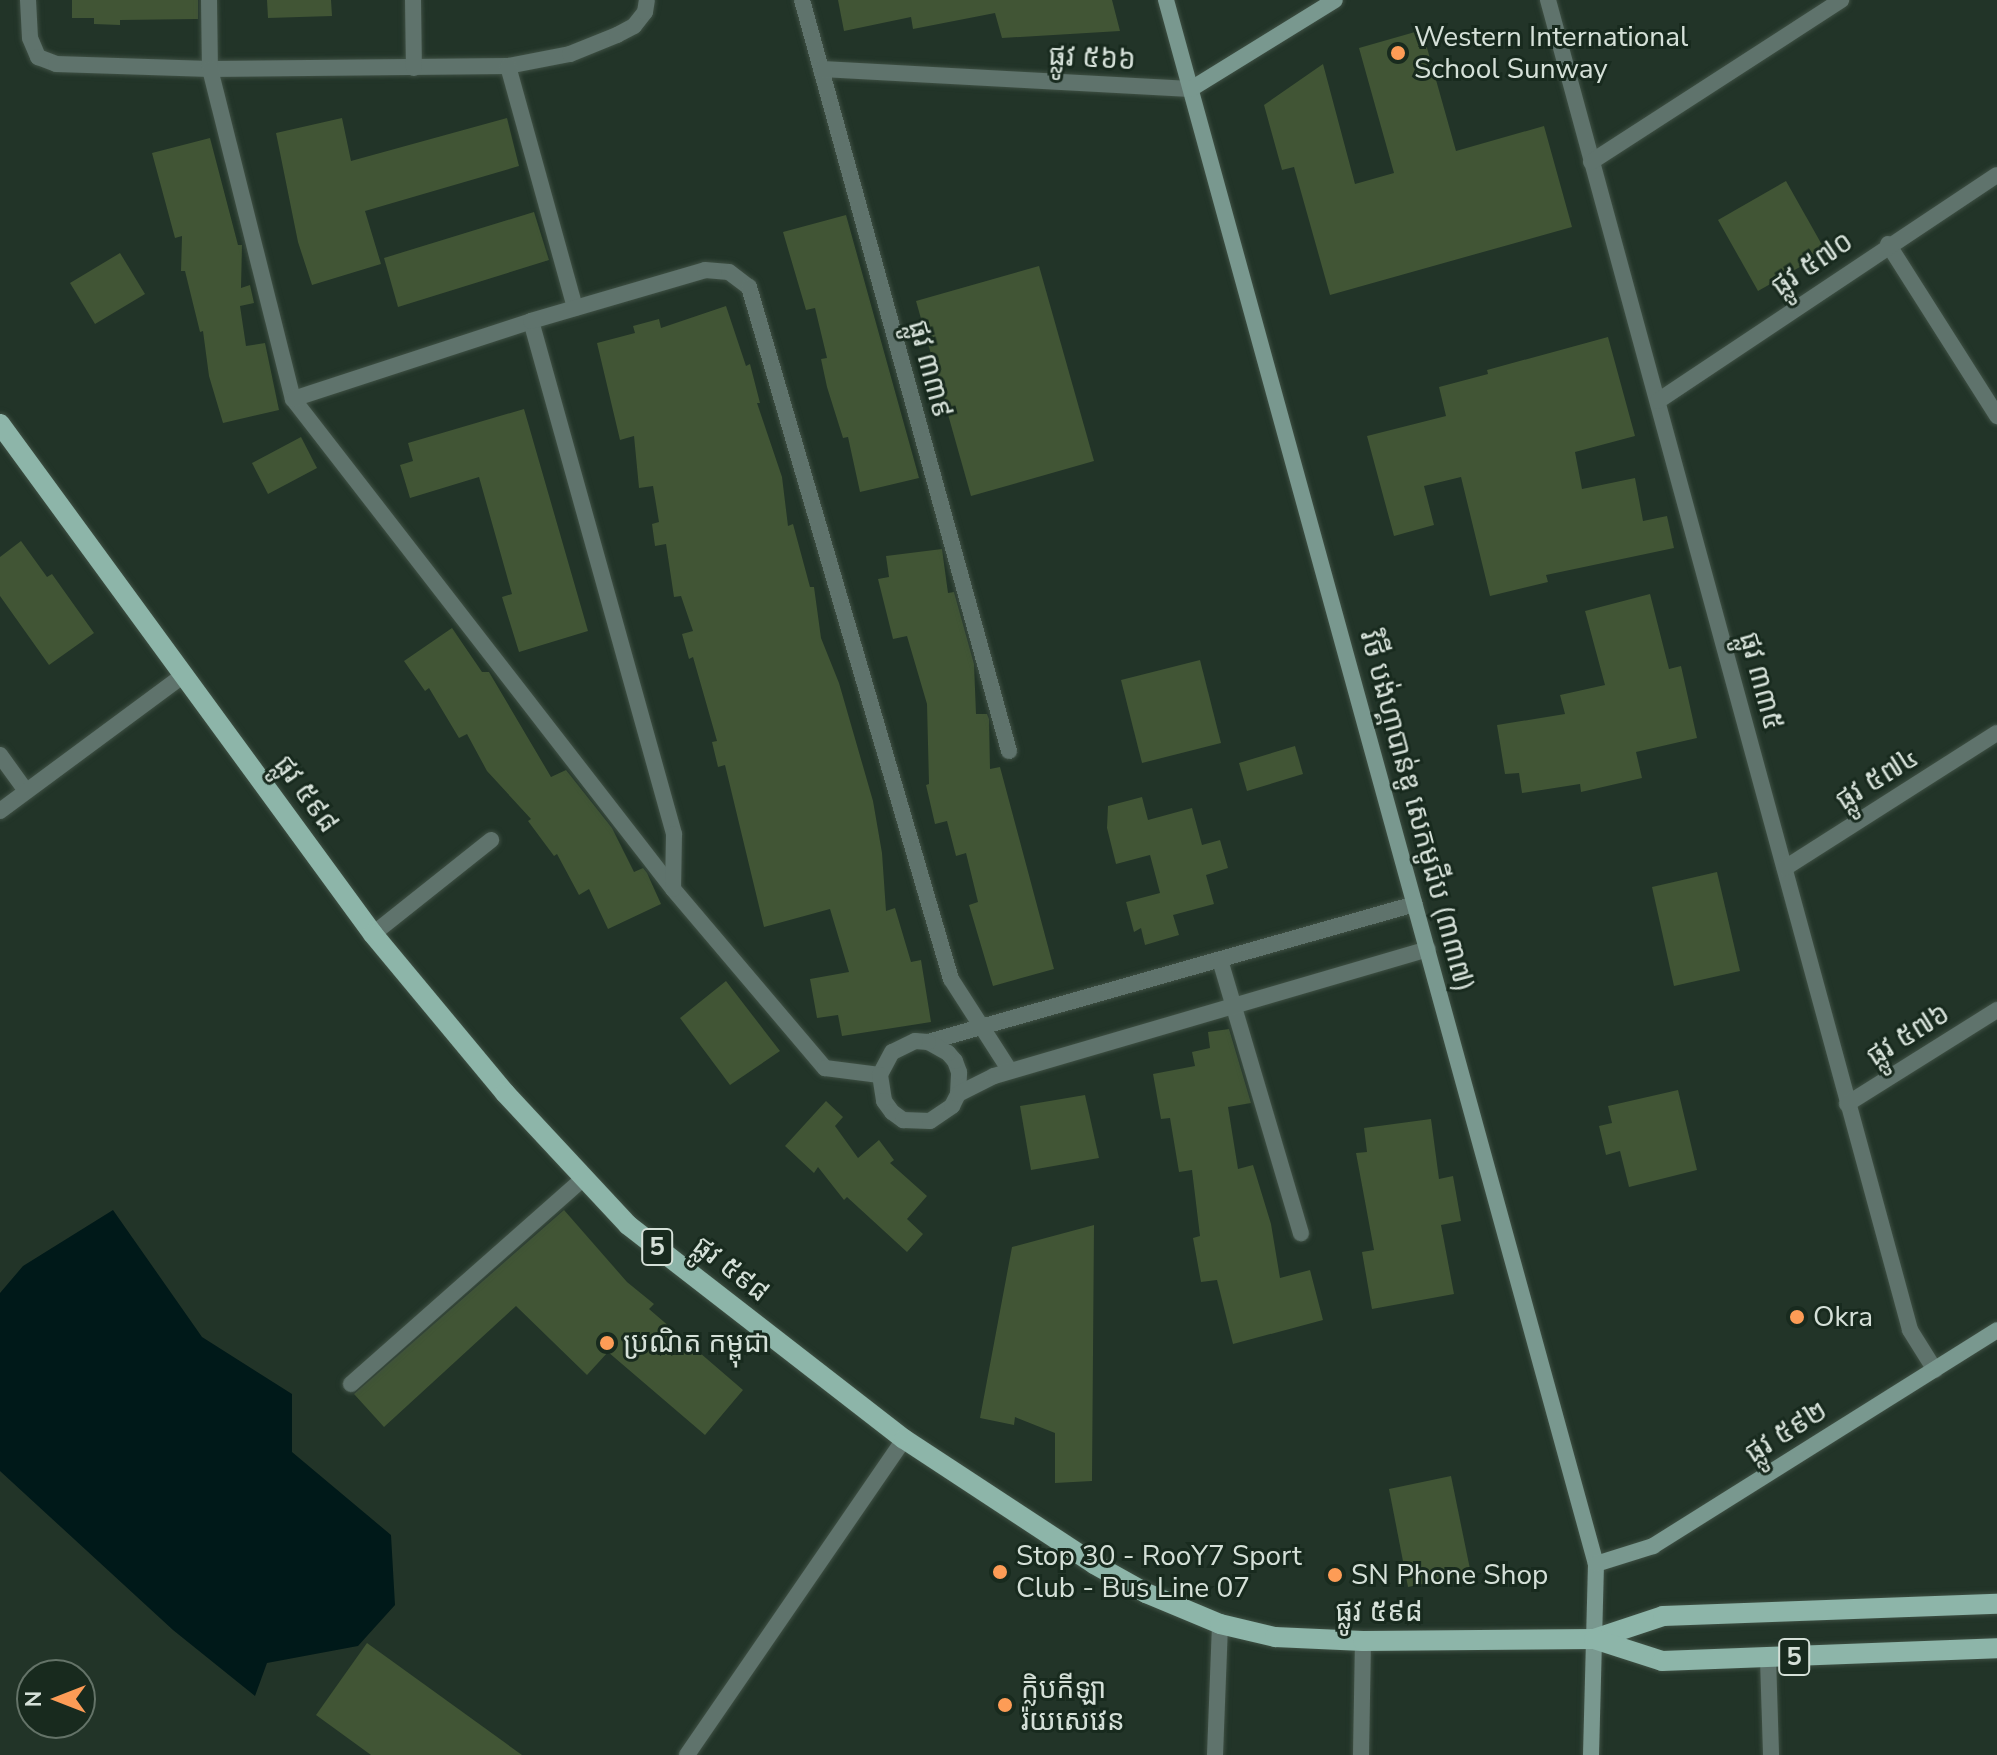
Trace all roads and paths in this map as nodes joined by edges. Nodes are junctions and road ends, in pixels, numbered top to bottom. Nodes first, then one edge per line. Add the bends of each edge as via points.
1 (28, 0) edge
2 (209, 0) edge
3 (413, 0) edge
4 (647, 0) edge
5 (802, 0) edge
6 (1166, 0) edge
7 (1335, 0) edge
8 (1548, 0) edge
9 (1841, 0) edge
10 (508, 66) junction
11 (414, 68) junction
12 (210, 69) junction
13 (821, 69) junction
14 (1191, 89) junction
15 (1591, 162) junction
16 (1997, 175) edge
17 (1888, 244) junction
18 (575, 308) junction
19 (531, 321) junction
20 (293, 399) junction
21 (1658, 401) junction
22 (1997, 416) edge
23 (0, 424) edge
24 (184, 675) junction
25 (1997, 733) edge
26 (1009, 751) dead end
27 (0, 755) edge
28 (26, 791) junction
29 (0, 811) edge
30 (491, 840) dead end
31 (1785, 868) junction
32 (673, 889) junction
33 (1415, 904) junction
34 (373, 934) junction
35 (1428, 949) junction
36 (1220, 960) junction
37 (1232, 1006) junction
38 (1997, 1010) edge
39 (984, 1028) junction
40 (928, 1042) junction
41 (1010, 1071) junction
42 (880, 1075) junction
43 (958, 1094) junction
44 (1847, 1104) junction
45 (584, 1178) junction
46 (1301, 1233) dead end
47 (1997, 1330) edge
48 (1935, 1370) junction
49 (351, 1384) dead end
50 (904, 1439) junction
51 (1596, 1564) junction
52 (1997, 1604) edge
53 (1220, 1624) junction
54 (1594, 1639) junction
55 (1363, 1641) junction
56 (1997, 1648) edge
57 (1768, 1658) junction
58 (687, 1755) edge
59 (1215, 1755) edge
60 (1361, 1755) edge
61 (1591, 1755) edge
62 (1771, 1755) edge

1 - 12 street via 30,38 38,57 56,64
2 - 12 street
3 - 11 street
4 - 10 street via 634,26 617,35 570,54
5 - 13 street, ផ្លូវ ៣៣៩
6 - 14 street, វិថី បង់ហ្គាបាន់ឌូ សេកមូជីប (៣៣៧)
7 - 14 street
8 - 15 street, ផ្លូវ ៣៣៥
9 - 15 street
10 - 11 street
10 - 18 street
11 - 12 street
12 - 20 street
13 - 14 street, ផ្លូវ ៥៦៦
13 - 26 street, ផ្លូវ ៣៣៩
14 - 33 street, វិថី បង់ហ្គាបាន់ឌូ សេកមូជីប (៣៣៧)
15 - 21 street, ផ្លូវ ៣៣៥
16 - 17 street, ផ្លូវ ៥៧០
17 - 21 street, ផ្លូវ ៥៧០
17 - 22 street
18 - 19 street
18 - 39 street via 705,270 729,272 749,287 951,979
19 - 20 street
19 - 32 street via 674,834
20 - 32 street
21 - 31 street, ផ្លូវ ៣៣៥
23 - 24 main road, ផ្លូវ ៥៩៨ / 5
24 - 28 street
24 - 34 main road, ផ្លូវ ៥៩៨ / 5
25 - 31 street, ផ្លូវ ៥៧៤
27 - 28 street
28 - 29 street
30 - 34 street
31 - 44 street, ផ្លូវ ៣៣៥
32 - 42 street via 825,1068
33 - 35 street, វិថី បង់ហ្គាបាន់ឌូ សេកមូជីប (៣៣៧)
33 - 36 street
34 - 45 main road, ផ្លូវ ៥៩៨ / 5 via 505,1093
35 - 37 street
35 - 51 street, វិថី បង់ហ្គាបាន់ឌូ សេកមូជីប (៣៣៧)
36 - 37 street
36 - 39 street
37 - 41 street
37 - 46 street
38 - 44 street, ផ្លូវ ៥៧៦
39 - 40 street
39 - 41 street
40 - 42 street via 892,1052
40 - 43 street via 955,1061
41 - 43 street
42 - 43 street via 884,1101 903,1120 943,1116
44 - 48 street, ផ្លូវ ៣៣៥ via 1910,1330
45 - 49 street
45 - 50 main road, ផ្លូវ ៥៩៨ / 5 via 628,1225
47 - 48 street, ផ្លូវ ៥៩២
48 - 51 street, ផ្លូវ ៥៩២ via 1653,1546
50 - 53 main road, ផ្លូវ ៥៩៨ / 5 via 1094,1564
50 - 58 street
51 - 54 street, វិថី បង់ហ្គាបាន់ឌូ សេកមូជីប (៣៣៧)
52 - 54 main road, ផ្លូវ ៥៩៨ / 5 via 1663,1616
53 - 55 main road, ផ្លូវ ៥៩៨ / 5 via 1275,1637
53 - 59 street
54 - 55 main road, ផ្លូវ ៥៩៨ / 5
54 - 57 main road, ផ្លូវ ៥៩៨ / 5 via 1662,1661
54 - 61 street, វិថី បង់ហ្គាបាន់ឌូ សេកមូជីប (៣៣៧)
55 - 60 street
56 - 57 main road, ផ្លូវ ៥៩៨ / 5
57 - 62 street

